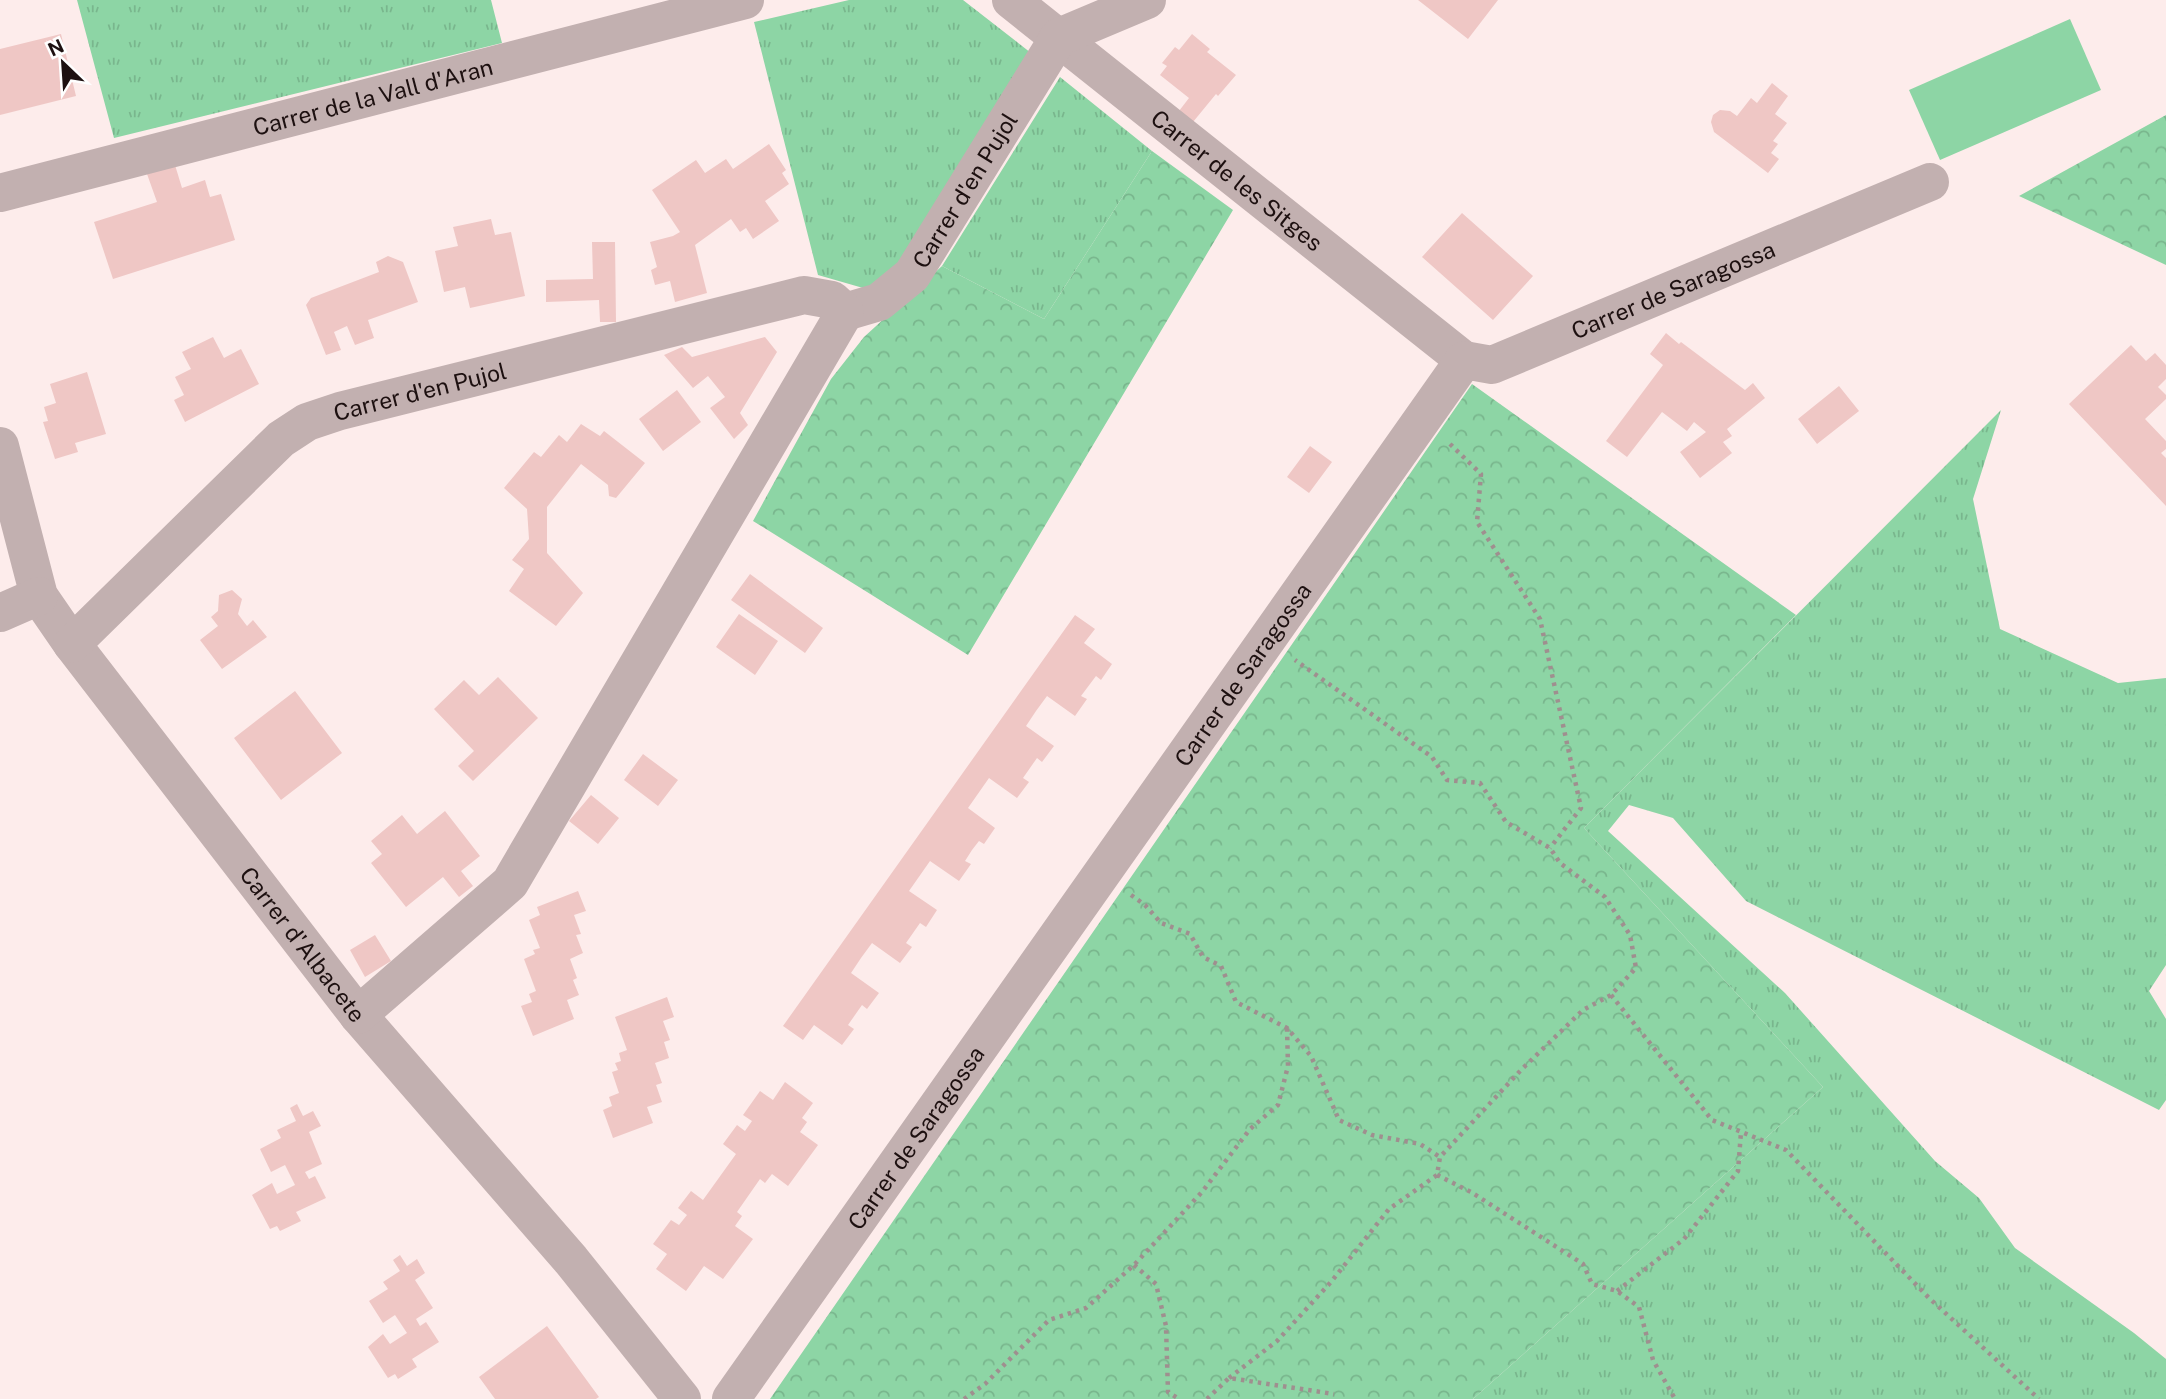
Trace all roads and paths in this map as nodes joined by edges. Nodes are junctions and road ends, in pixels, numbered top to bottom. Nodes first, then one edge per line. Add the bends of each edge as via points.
1 (745, 0) edge
2 (1011, 0) edge
3 (1147, 0) edge
4 (1059, 37) junction
5 (1930, 182) dead end
6 (0, 193) edge
7 (845, 312) junction
8 (1464, 360) junction
9 (1423, 417) junction
10 (0, 446) edge
11 (39, 596) junction
12 (0, 613) edge
13 (1266, 639) junction
14 (72, 644) junction
15 (1550, 848) junction
16 (1102, 874) junction
17 (1611, 995) junction
18 (358, 1015) junction
19 (1287, 1028) junction
20 (1741, 1132) junction
21 (1440, 1157) junction
22 (1437, 1175) junction
23 (1133, 1265) junction
24 (1617, 1291) junction
25 (1228, 1378) junction
26 (1168, 1392) junction
27 (1334, 1394) dead end
28 (673, 1396) edge
29 (731, 1399) edge
30 (964, 1399) edge
31 (1169, 1399) edge
32 (1179, 1399) edge
33 (1207, 1399) edge
34 (1675, 1399) edge
35 (2039, 1399) edge

1 - 6 street, Carrer de la Vall d'Aran
2 - 4 street, Carrer de les Sitges
3 - 4 street
4 - 7 street, Carrer d'en Pujol via 912,275 879,302
4 - 8 street, Carrer de les Sitges
5 - 8 street, Carrer de Saragossa via 1492,365
7 - 14 street, Carrer d'en Pujol via 832,300 804,295 307,422 281,439
7 - 18 street via 510,883
8 - 9 street, Carrer de Saragossa
9 - 13 street, Carrer de Saragossa
9 - 15 path via 1481,474 1477,522 1540,619 1581,808
10 - 11 street, Carrer d'Albacete
11 - 12 street
11 - 14 street, Carrer d'Albacete
13 - 15 path via 1432,757 1447,780 1480,783 1506,822
13 - 16 street, Carrer de Saragossa
14 - 18 street, Carrer d'Albacete
15 - 17 path via 1560,863 1605,897 1630,935 1636,968
16 - 19 path via 1161,923 1190,933 1203,957 1221,966 1236,1002
16 - 29 street, Carrer de Saragossa
17 - 20 path via 1712,1120
17 - 21 path via 1583,1010
18 - 28 street, Carrer d'Albacete via 571,1260
19 - 21 path via 1311,1055 1339,1120 1372,1135 1420,1144
19 - 23 path via 1288,1066 1278,1105 1250,1129 1202,1192
20 - 24 path via 1738,1171 1700,1220 1684,1239
20 - 35 path via 1786,1150 1930,1298
21 - 22 path
22 - 24 path via 1583,1264 1592,1284
22 - 25 path via 1389,1209 1277,1341
23 - 26 path via 1156,1284 1166,1326
23 - 30 path via 1086,1308 1049,1320
24 - 34 path via 1639,1307 1653,1360
25 - 27 path
25 - 33 path
26 - 31 path
26 - 32 path

